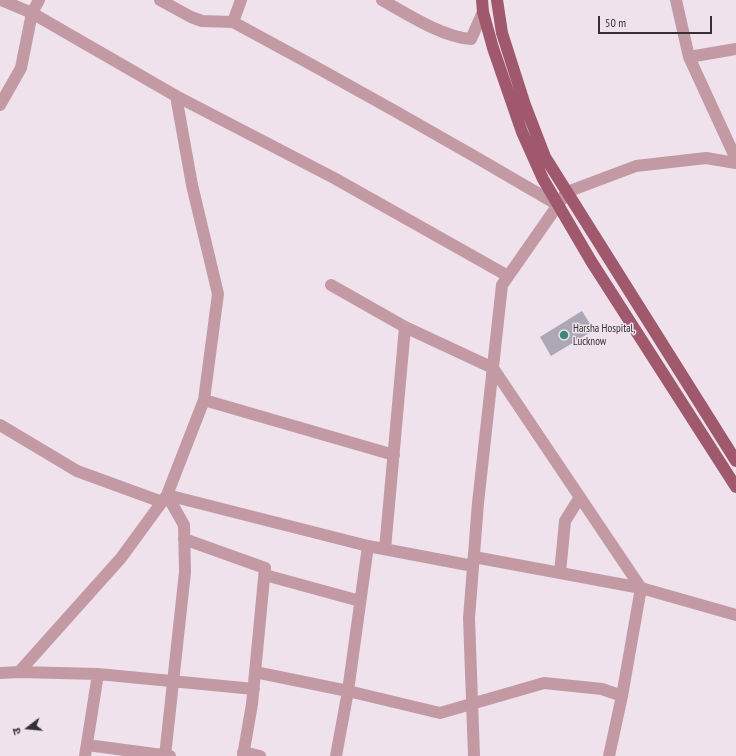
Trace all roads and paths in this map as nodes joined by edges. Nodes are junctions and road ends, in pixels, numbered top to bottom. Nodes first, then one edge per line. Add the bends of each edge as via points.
1 (1, 0) edge
2 (39, 0) edge
3 (160, 0) edge
4 (241, 0) edge
5 (382, 0) edge
6 (482, 0) edge
7 (497, 0) edge
8 (676, 0) edge
9 (483, 12) junction
10 (32, 13) junction
11 (233, 22) junction
12 (736, 49) edge
13 (689, 57) junction
14 (176, 96) junction
15 (0, 105) edge
16 (736, 159) edge
17 (736, 163) edge
18 (567, 192) junction
19 (558, 205) junction
20 (508, 276) junction
21 (331, 285) dead end
22 (405, 327) junction
23 (493, 368) junction
24 (204, 400) junction
25 (0, 425) edge
26 (394, 454) junction
27 (736, 461) edge
28 (736, 487) edge
29 (580, 497) junction
30 (164, 498) junction
31 (184, 539) junction
32 (368, 546) junction
33 (385, 549) junction
34 (473, 561) junction
35 (560, 573) junction
36 (265, 575) junction
37 (641, 588) junction
38 (360, 601) junction
39 (736, 615) edge
40 (19, 672) junction
41 (255, 672) junction
42 (0, 673) edge
43 (98, 674) junction
44 (173, 681) junction
45 (254, 689) junction
46 (348, 690) junction
47 (622, 696) junction
48 (472, 703) junction
49 (86, 750) edge
50 (243, 754) edge
51 (166, 756) edge
52 (260, 756) edge
53 (336, 756) edge
54 (474, 756) edge
55 (609, 756) edge

1 - 10 street
2 - 10 street
3 - 11 street via 202,22
4 - 11 street
5 - 9 street via 460,38 471,39
6 - 9 main road
7 - 18 main road via 502,33 525,105 545,157
8 - 13 street
9 - 19 main road via 492,48 522,132
10 - 14 street
10 - 15 street via 21,68
11 - 19 street via 358,89
12 - 13 street
13 - 16 street
14 - 20 street via 334,178
14 - 24 street via 192,185 218,294
17 - 18 street via 706,158 636,166
18 - 19 street
18 - 27 main road
19 - 20 street
19 - 28 main road via 595,268
20 - 23 street via 502,285
21 - 22 street
22 - 23 street
22 - 26 street
23 - 29 street
23 - 34 street
24 - 26 street
24 - 30 street
25 - 30 street via 77,471
26 - 33 street
29 - 35 street via 565,522
29 - 37 street
30 - 31 street via 184,525
30 - 32 street
30 - 40 street via 121,558
31 - 36 street via 265,568
31 - 44 street via 185,572
32 - 33 street
32 - 38 street
33 - 34 street
34 - 35 street
34 - 48 street via 469,618
35 - 37 street
36 - 38 street
36 - 41 street
37 - 39 street
37 - 47 street
38 - 46 street
40 - 42 street
40 - 43 street
41 - 45 street
41 - 46 street
43 - 44 street
43 - 49 street
44 - 45 street
44 - 51 street
45 - 50 street
46 - 48 street via 440,713
46 - 53 street
47 - 48 street via 602,689 544,683
47 - 55 street
48 - 54 street
49 - 51 street
50 - 52 street

